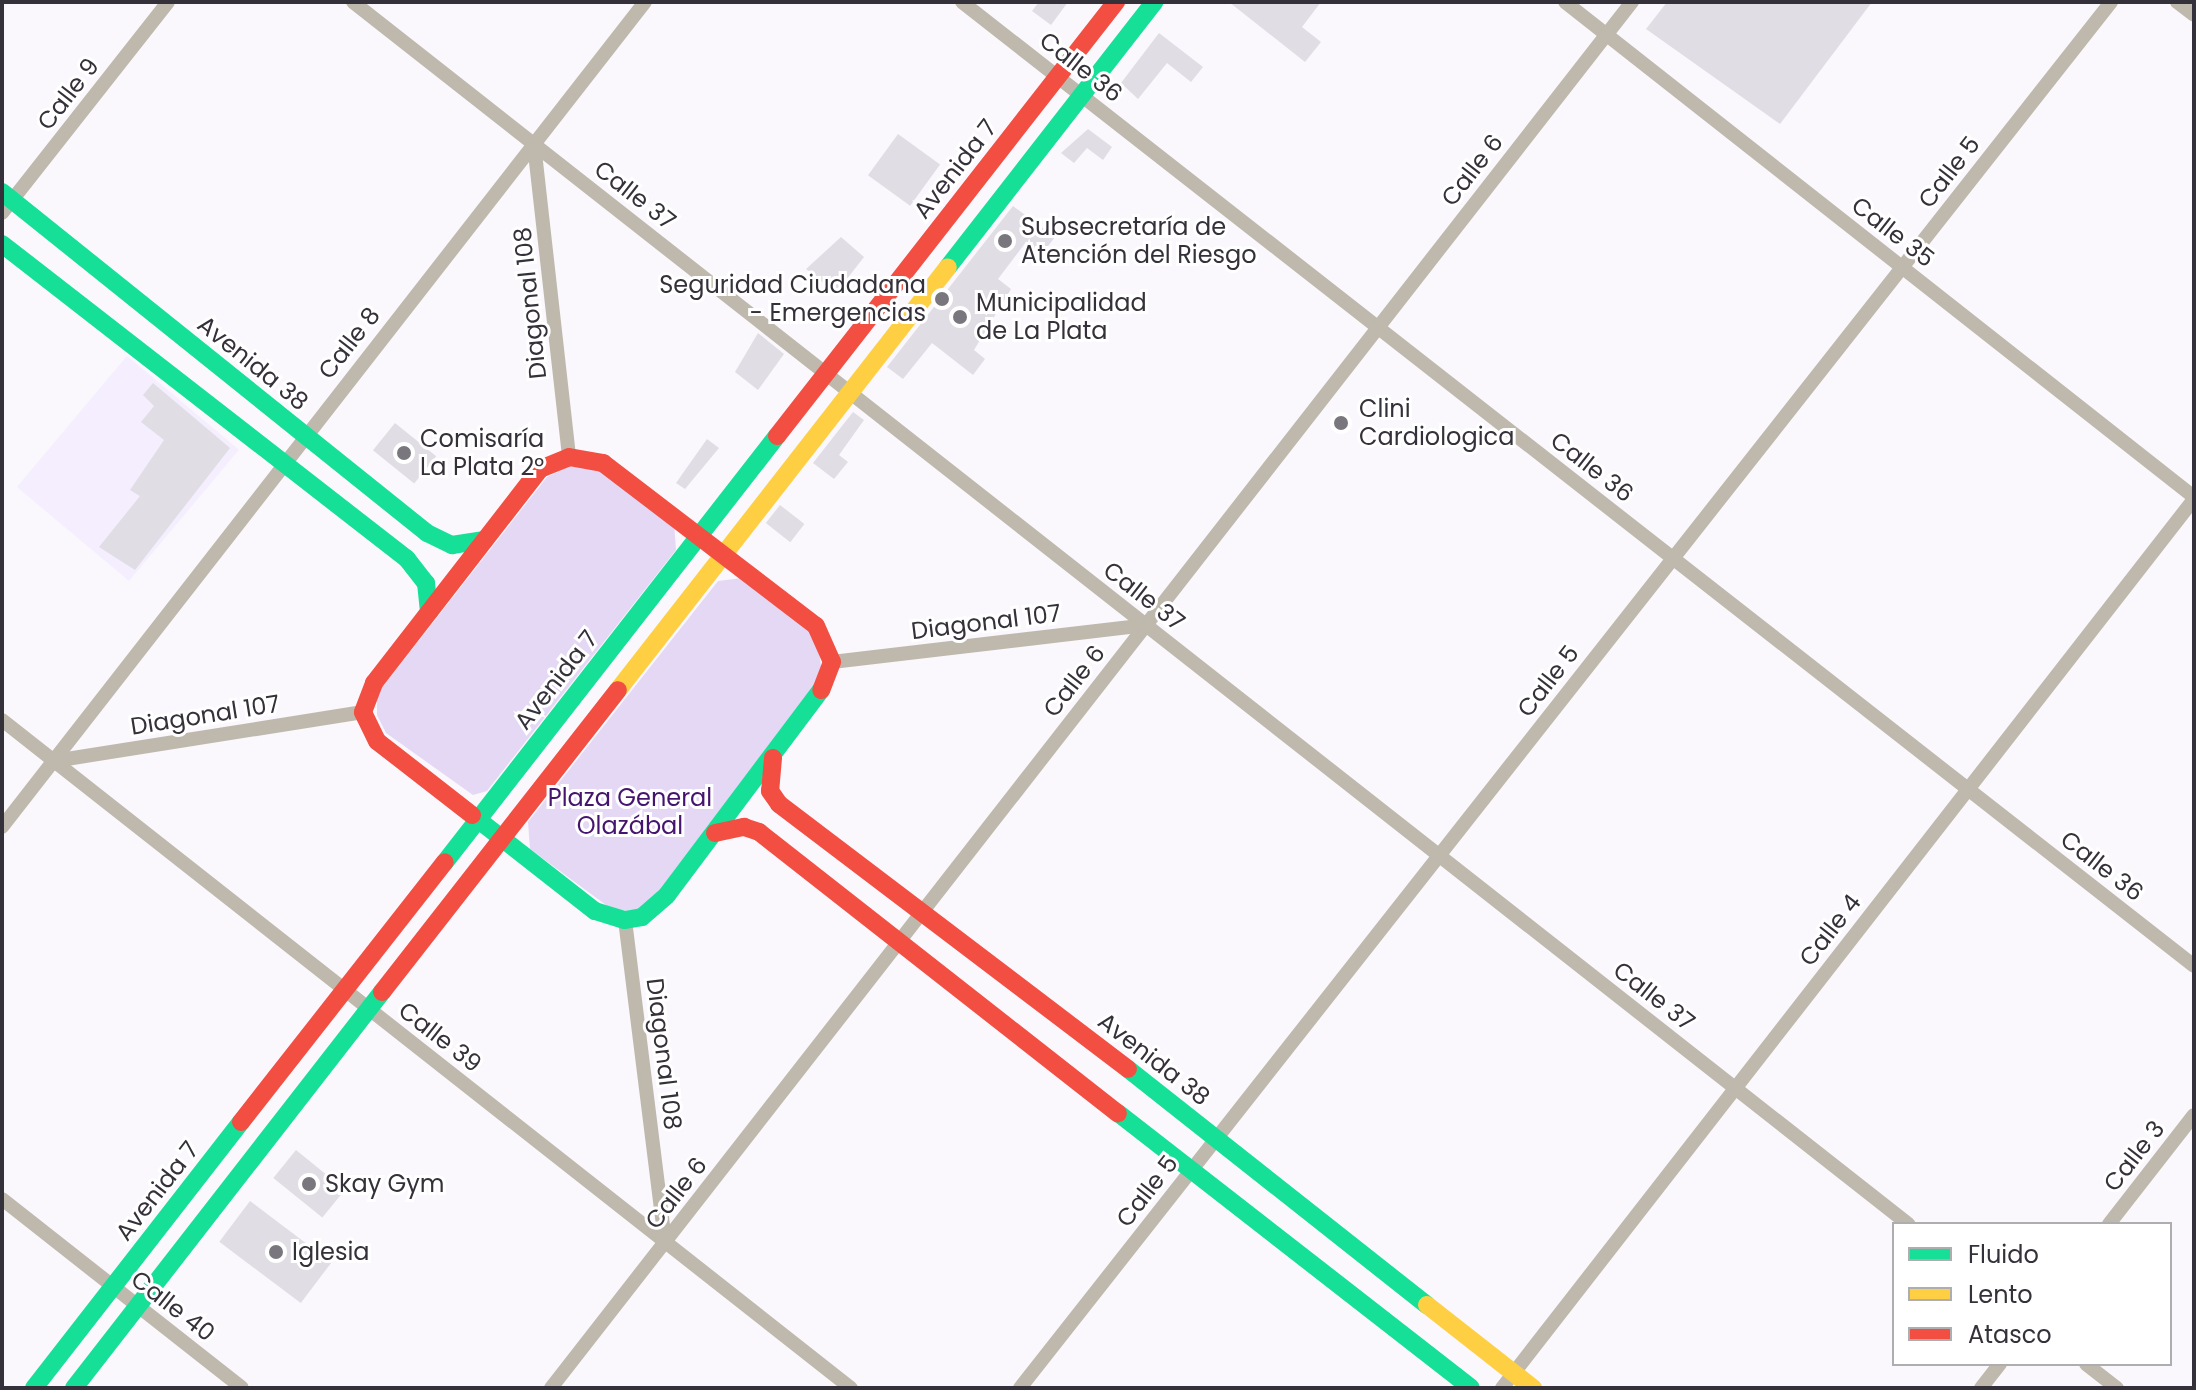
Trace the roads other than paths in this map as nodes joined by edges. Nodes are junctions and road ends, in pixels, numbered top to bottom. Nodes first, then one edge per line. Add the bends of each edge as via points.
1 (168, 2) edge
2 (353, 2) edge
3 (645, 2) edge
4 (962, 2) edge
5 (1116, 2) edge
6 (1154, 2) edge
7 (1565, 2) edge
8 (1632, 2) edge
9 (2111, 2) edge
10 (2177, 2) edge
11 (2194, 15) edge
12 (1606, 34) junction
13 (1058, 77) junction
14 (1081, 95) junction
15 (534, 144) junction
16 (5, 202) edge
17 (2, 244) edge
18 (1902, 267) junction
19 (1378, 327) junction
20 (825, 373) junction
21 (850, 392) junction
22 (304, 435) junction
23 (569, 457) junction
24 (281, 463) junction
25 (2194, 498) edge
26 (699, 536) junction
27 (485, 540) junction
28 (723, 555) junction
29 (1673, 558) junction
30 (429, 612) junction
31 (1146, 625) junction
32 (832, 662) junction
33 (363, 712) junction
34 (2, 720) edge
35 (773, 758) junction
36 (54, 761) junction
37 (1968, 789) junction
38 (477, 819) junction
39 (2, 827) edge
40 (715, 833) junction
41 (502, 839) junction
42 (1439, 855) junction
43 (925, 909) junction
44 (625, 920) junction
45 (901, 939) junction
46 (2194, 966) edge
47 (345, 989) junction
48 (369, 1009) junction
49 (1735, 1088) junction
50 (2194, 1115) edge
51 (1216, 1138) junction
52 (1192, 1169) junction
53 (2, 1199) edge
54 (1905, 1222) edge
55 (2111, 1222) edge
56 (665, 1242) junction
57 (113, 1287) junction
58 (138, 1306) junction
59 (1998, 1366) edge
60 (2089, 1366) edge
61 (1514, 1373) junction
62 (34, 1388) edge
63 (74, 1388) edge
64 (242, 1388) edge
65 (551, 1388) edge
66 (851, 1388) edge
67 (1020, 1388) edge
68 (1471, 1388) edge
69 (1502, 1388) edge
70 (1533, 1388) edge
71 (1981, 1388) edge
72 (2117, 1388) edge

1 - 16 street, Calle 9
2 - 15 street, Calle 37
3 - 15 street, Calle 8
4 - 13 street, Calle 36
5 - 13 main road, Avenida 7
6 - 14 main road
7 - 12 street, Calle 35
8 - 12 street, Calle 6
9 - 18 street, Calle 5
10 - 11 street
12 - 18 street, Calle 35
12 - 19 street, Calle 6
13 - 14 street, Calle 36
13 - 20 main road, Avenida 7
14 - 19 street, Calle 36
14 - 21 main road
15 - 20 street, Calle 37
15 - 22 street, Calle 8
15 - 23 street, Diagonal 108
16 - 22 main road, Avenida 38
17 - 24 main road
18 - 25 street, Calle 35
18 - 29 street, Calle 5
19 - 29 street, Calle 36
19 - 31 street, Calle 6
20 - 21 street, Calle 37
20 - 26 main road, Avenida 7
21 - 28 main road
21 - 31 street, Calle 37
22 - 24 street, Calle 8
22 - 27 main road, Avenida 38 via 439,541 467,545
23 - 26 main road via 603,463
23 - 27 main road via 540,469
24 - 30 main road via 419,570
24 - 36 street, Calle 8
25 - 37 street, Calle 4
26 - 28 main road
26 - 38 main road, Avenida 7
27 - 30 main road
28 - 32 main road via 816,626
28 - 41 main road
29 - 37 street, Calle 36
29 - 42 street, Calle 5
30 - 33 main road via 374,683
31 - 32 street, Diagonal 107
31 - 42 street, Calle 37
31 - 43 street, Calle 6
32 - 35 main road via 818,699
33 - 36 street, Diagonal 107
33 - 38 main road via 377,741
34 - 36 street, Calle 39
35 - 40 main road
35 - 43 main road, Avenida 38 via 770,791 779,804
36 - 39 street, Calle 8
36 - 47 street, Calle 39
37 - 46 street, Calle 36
37 - 49 street, Calle 4
38 - 41 main road
38 - 47 main road, Avenida 7
40 - 44 main road via 657,908
40 - 45 main road via 744,827 759,832
41 - 44 main road via 595,911
41 - 48 main road
42 - 49 street, Calle 37
42 - 51 street, Calle 5
43 - 45 street, Calle 6
43 - 51 main road, Avenida 38
44 - 56 street, Diagonal 108
45 - 52 main road
45 - 56 street, Calle 6
47 - 48 street, Calle 39
47 - 57 main road, Avenida 7
48 - 56 street, Calle 39
48 - 58 main road
49 - 54 street, Calle 37
49 - 61 street, Calle 4
50 - 55 street, Calle 3
51 - 52 street, Calle 5
51 - 61 main road, Avenida 38
52 - 67 street, Calle 5
52 - 68 main road
53 - 57 street, Calle 40
56 - 65 street, Calle 6
56 - 66 street, Calle 39
57 - 58 street, Calle 40
57 - 62 main road, Avenida 7
58 - 63 main road
58 - 64 street, Calle 40
59 - 71 street
60 - 72 street
61 - 69 street, Calle 4
61 - 70 main road, Avenida 38

